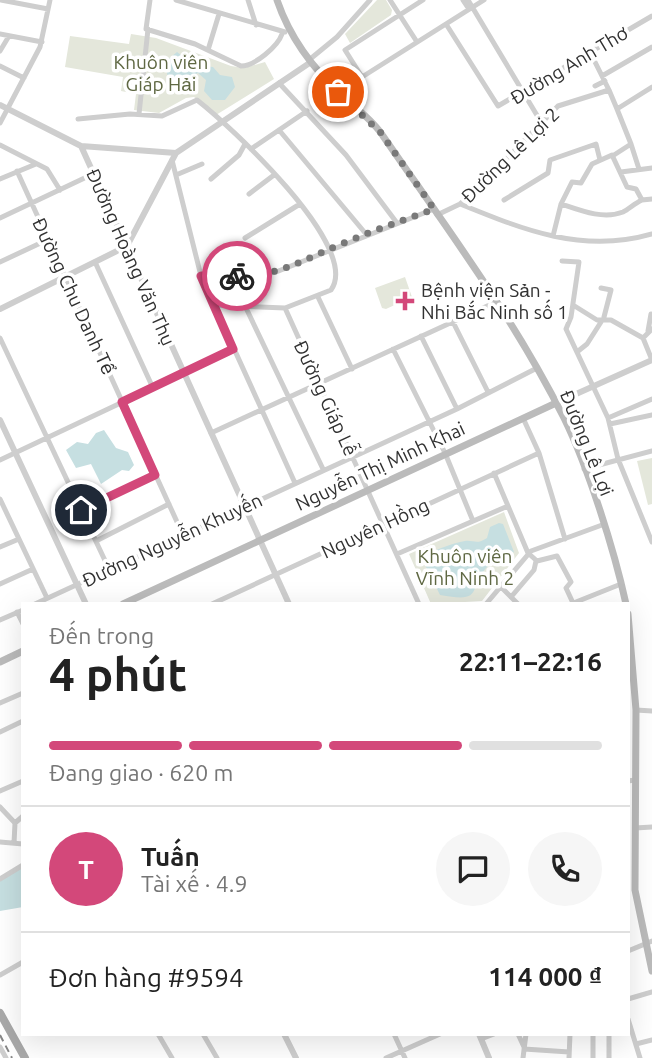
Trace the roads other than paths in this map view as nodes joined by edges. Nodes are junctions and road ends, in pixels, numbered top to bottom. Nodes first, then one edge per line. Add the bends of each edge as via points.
1 (1, 0) edge
2 (50, 0) edge
3 (150, 0) edge
4 (176, 0) edge
5 (248, 0) edge
6 (277, 0) edge
7 (370, 0) edge
8 (390, 0) edge
9 (423, 0) edge
10 (466, 0) edge
11 (484, 0) edge
12 (470, 8) junction
13 (48, 9) junction
14 (219, 14) junction
15 (400, 15) junction
16 (652, 16) edge
17 (446, 24) junction
18 (256, 25) junction
19 (148, 29) junction
20 (285, 32) junction
21 (0, 34) edge
22 (9, 36) junction
23 (42, 42) junction
24 (417, 42) junction
25 (652, 47) edge
26 (208, 50) junction
27 (0, 51) edge
28 (590, 52) junction
29 (310, 61) junction
30 (0, 66) edge
31 (362, 76) junction
32 (24, 78) junction
33 (603, 78) junction
34 (279, 83) junction
35 (652, 84) edge
36 (595, 86) dead end
37 (609, 90) junction
38 (524, 93) junction
39 (341, 95) junction
40 (0, 105) edge
41 (8, 108) junction
42 (617, 108) junction
43 (307, 111) junction
44 (139, 114) junction
45 (78, 118) dead end
46 (541, 122) junction
47 (0, 123) edge
48 (221, 123) junction
49 (279, 130) junction
50 (245, 144) junction
51 (631, 144) junction
52 (0, 145) edge
53 (81, 146) junction
54 (251, 149) junction
55 (173, 155) junction
56 (614, 155) junction
57 (600, 160) junction
58 (36, 164) junction
59 (202, 164) dead end
60 (652, 167) edge
61 (639, 169) junction
62 (17, 171) junction
63 (621, 172) junction
64 (93, 174) junction
65 (176, 175) junction
66 (274, 175) junction
67 (0, 179) edge
68 (211, 179) dead end
69 (60, 190) junction
70 (249, 194) dead end
71 (652, 199) edge
72 (504, 200) dead end
73 (642, 200) junction
74 (31, 204) junction
75 (300, 204) junction
76 (460, 204) junction
77 (561, 204) junction
78 (435, 212) junction
79 (0, 218) edge
80 (397, 223) junction
81 (366, 234) junction
82 (652, 234) edge
83 (553, 236) junction
84 (245, 238) dead end
85 (47, 240) junction
86 (127, 246) junction
87 (330, 248) junction
88 (562, 261) dead end
89 (0, 262) edge
90 (95, 262) junction
91 (201, 276) junction
92 (65, 277) junction
93 (601, 288) dead end
94 (318, 298) junction
95 (496, 302) junction
96 (213, 305) junction
97 (573, 305) junction
98 (246, 308) junction
99 (285, 308) junction
100 (0, 309) edge
101 (651, 314) edge
102 (602, 319) junction
103 (453, 322) junction
104 (650, 330) edge
105 (421, 337) junction
106 (0, 338) edge
107 (643, 338) junction
108 (233, 349) junction
109 (393, 349) junction
110 (578, 352) junction
111 (652, 360) edge
112 (537, 368) junction
113 (352, 369) junction
114 (184, 373) junction
115 (319, 384) junction
116 (595, 385) junction
117 (153, 388) junction
118 (488, 392) junction
119 (290, 397) junction
120 (652, 399) edge
121 (122, 402) junction
122 (556, 403) junction
123 (457, 409) junction
124 (262, 410) junction
125 (652, 415) edge
126 (523, 418) junction
127 (0, 420) edge
128 (430, 421) junction
129 (609, 421) junction
130 (211, 433) junction
131 (46, 439) junction
132 (652, 451) edge
133 (16, 453) junction
134 (445, 453) junction
135 (539, 453) junction
136 (353, 455) junction
137 (618, 459) junction
138 (0, 460) edge
139 (323, 469) junction
140 (583, 469) junction
141 (494, 473) junction
142 (155, 475) junction
143 (295, 482) junction
144 (460, 488) junction
145 (369, 489) junction
146 (0, 501) edge
147 (169, 504) junction
148 (245, 506) junction
149 (508, 506) junction
150 (81, 510) junction
151 (473, 521) junction
152 (383, 524) junction
153 (602, 525) junction
154 (183, 535) junction
155 (19, 539) junction
156 (260, 539) junction
157 (565, 539) junction
158 (96, 541) junction
159 (652, 542) edge
160 (0, 547) edge
161 (528, 553) junction
162 (397, 554) junction
163 (536, 561) junction
164 (33, 569) junction
165 (109, 569) junction
166 (276, 574) junction
167 (621, 583) junction
168 (0, 584) edge
169 (77, 585) junction
170 (501, 587) junction
171 (511, 597) junction
172 (47, 598) junction
173 (39, 602) edge
174 (85, 602) edge
175 (127, 602) edge
176 (216, 602) edge
177 (288, 602) edge
178 (418, 602) edge
179 (488, 602) edge
180 (516, 602) edge
181 (572, 602) edge
182 (574, 602) edge
183 (626, 602) edge
184 (20, 611) edge
185 (0, 620) edge
186 (631, 647) edge
187 (21, 652) edge
188 (0, 662) edge
189 (21, 693) edge
190 (0, 703) edge
191 (636, 710) junction
192 (652, 711) edge
193 (21, 722) edge
194 (632, 723) edge
195 (0, 732) edge
196 (632, 781) edge
197 (21, 782) edge
198 (0, 791) edge
199 (0, 807) edge
200 (21, 818) edge
201 (15, 823) junction
202 (652, 827) edge
203 (635, 828) junction
204 (0, 842) edge
205 (14, 843) junction
206 (21, 844) edge
207 (21, 866) edge
208 (0, 879) edge
209 (648, 943) edge
210 (630, 950) edge
211 (21, 963) edge
212 (652, 971) edge
213 (0, 975) edge
214 (652, 992) edge
215 (630, 998) edge
216 (0, 1013) edge
217 (630, 1025) edge
218 (159, 1036) edge
219 (204, 1036) edge
220 (285, 1036) edge
221 (395, 1036) edge
222 (435, 1036) edge
223 (519, 1036) edge
224 (526, 1036) edge
225 (570, 1036) edge
226 (595, 1036) edge
227 (609, 1036) edge
228 (480, 1037) edge
229 (652, 1040) edge
230 (636, 1044) junction
231 (0, 1047) edge
232 (524, 1048) junction
233 (401, 1051) junction
234 (569, 1055) edge
235 (6, 1058) edge
236 (25, 1058) edge
237 (172, 1058) edge
238 (217, 1058) edge
239 (296, 1058) edge
240 (386, 1058) edge
241 (405, 1058) edge
242 (489, 1058) edge
243 (523, 1058) edge
244 (593, 1058) edge
245 (608, 1058) edge
246 (640, 1058) edge

1 - 13 street
2 - 13 street
3 - 19 street
4 - 14 street
5 - 18 street
6 - 20 main road, Đường Lê Lợi
7 - 29 street
8 - 15 street
9 - 15 street
10 - 12 street
11 - 12 street
12 - 17 street
12 - 38 street
13 - 23 street
14 - 18 street
14 - 26 street
15 - 24 street
15 - 31 street via 345,50
16 - 28 street, Đường Anh Thơ
17 - 24 street
17 - 38 street, Đường Anh Thơ via 496,105
18 - 20 street
19 - 26 street
19 - 44 street
20 - 26 street via 277,44 247,66
20 - 29 main road, Đường Lê Lợi
21 - 22 street
22 - 23 street
22 - 27 street
23 - 32 street
24 - 31 street
25 - 33 street
28 - 33 street
28 - 38 street, Đường Anh Thơ
29 - 34 street
29 - 39 main road, Đường Lê Lợi
30 - 32 street
31 - 39 street
32 - 41 street
33 - 36 street
33 - 37 street
34 - 43 street
34 - 48 street
35 - 42 street
37 - 42 street
37 - 46 street, Đường Lê Lợi 2 via 558,106
38 - 46 street
39 - 78 main road, Đường Lê Lợi via 381,133
40 - 41 street, Đường Hoàng Văn Thụ
41 - 47 street
41 - 53 street, Đường Hoàng Văn Thụ
42 - 51 street
43 - 49 street
43 - 80 street
44 - 45 street
44 - 48 street via 166,116 195,100
46 - 76 street, Đường Lê Lợi 2
48 - 50 street
48 - 55 street
49 - 54 street
49 - 81 street
50 - 54 street
50 - 68 street
51 - 56 street
51 - 61 street
52 - 58 street
53 - 55 street
53 - 64 street, Đường Hoàng Văn Thụ
54 - 66 street
55 - 65 street
55 - 86 street
56 - 57 street
56 - 63 street
57 - 72 street via 596,144 565,153 549,160 548,173
57 - 77 street via 589,167 581,183 572,182
58 - 62 street
58 - 69 street via 48,170
59 - 65 street
60 - 61 street
61 - 63 street
62 - 67 street
62 - 74 street, Đường Chu Danh Tể
63 - 73 street via 627,187 636,188
64 - 69 street
64 - 86 street, Đường Hoàng Văn Thụ
65 - 91 street
66 - 70 street
66 - 75 street
69 - 74 street
71 - 73 street
73 - 77 street via 612,214
74 - 79 street
74 - 85 street, Đường Chu Danh Tể
75 - 84 street
75 - 87 street
76 - 78 street, Đường Lê Lợi 2
76 - 83 street
77 - 83 street
78 - 80 street, Đường Lê Lợi 2
78 - 95 main road, Đường Lê Lợi
80 - 81 street, Đường Lê Lợi 2
81 - 87 street, Đường Lê Lợi 2
82 - 83 street via 601,244
85 - 89 street
85 - 92 street, Đường Chu Danh Tể
86 - 90 street
86 - 114 street, Đường Hoàng Văn Thụ
87 - 91 street, Đường Lê Lợi 2 via 303,263 258,276
87 - 94 street via 335,282
88 - 97 street via 579,262
90 - 92 street
90 - 117 street
91 - 96 street
92 - 100 street
92 - 121 street, Đường Chu Danh Tể
93 - 102 street via 611,290
94 - 99 street
94 - 113 street
95 - 103 street
95 - 112 main road, Đường Lê Lợi
96 - 98 street
96 - 108 street
97 - 102 street
97 - 110 street via 566,326
98 - 99 street
98 - 119 street
99 - 115 street, Đường Giáp Lễ
101 - 104 street
102 - 107 street
102 - 110 street
103 - 105 street
103 - 118 street
104 - 107 street
105 - 109 street
105 - 123 street
106 - 131 street
107 - 111 street
108 - 114 street
108 - 124 street
109 - 113 street
109 - 128 street
110 - 116 street
111 - 116 street, Nguyễn Thị Minh Khai
112 - 118 street, Đường Nguyễn Khuyến
112 - 122 main road, Đường Lê Lợi
113 - 115 street
114 - 117 street
114 - 130 street, Đường Hoàng Văn Thụ
115 - 119 street
115 - 136 street, Đường Giáp Lễ
116 - 122 street, Nguyễn Thị Minh Khai
116 - 129 street
117 - 121 street
118 - 123 street, Đường Nguyễn Khuyến
119 - 124 street
119 - 139 street
120 - 129 street
121 - 131 street
121 - 142 street, Đường Chu Danh Tể
122 - 126 main road, Nguyễn Thị Minh Khai
122 - 140 main road, Đường Lê Lợi
123 - 128 street, Đường Nguyễn Khuyến
124 - 130 street
124 - 143 street
125 - 129 street
126 - 134 main road, Nguyễn Thị Minh Khai
126 - 135 street
127 - 133 street
128 - 134 street
128 - 136 street, Đường Nguyễn Khuyến
129 - 137 street
130 - 148 street, Đường Hoàng Văn Thụ
131 - 133 street
131 - 150 street
132 - 137 street
133 - 138 street
133 - 169 street
134 - 144 street
134 - 145 main road, Nguyễn Thị Minh Khai
135 - 141 street, Nguyên Hồng
135 - 157 street
136 - 139 street, Đường Nguyễn Khuyến
136 - 145 street, Đường Giáp Lễ
137 - 140 street
137 - 159 street
139 - 143 street, Đường Nguyễn Khuyến
140 - 153 main road, Đường Lê Lợi
141 - 144 street, Nguyên Hồng
141 - 149 street
142 - 147 street, Đường Chu Danh Tể
142 - 150 street
143 - 148 street, Đường Nguyễn Khuyến
144 - 151 street
144 - 152 street, Nguyên Hồng
145 - 152 street, Đường Giáp Lễ
145 - 156 main road, Nguyễn Thị Minh Khai
146 - 155 street
147 - 154 street, Đường Chu Danh Tể
147 - 158 street
148 - 154 street, Đường Nguyễn Khuyến
148 - 156 street, Đường Hoàng Văn Thụ
149 - 151 street
149 - 161 street
150 - 158 street
151 - 162 street
152 - 162 street, Đường Giáp Lễ
152 - 166 street, Nguyên Hồng
153 - 157 street
153 - 167 main road, Đường Lê Lợi
154 - 165 street, Đường Nguyễn Khuyến
155 - 160 street
155 - 164 street
156 - 166 street, Đường Hoàng Văn Thụ
156 - 175 main road, Nguyễn Thị Minh Khai
157 - 161 street
158 - 165 street
161 - 163 street
161 - 170 street
162 - 178 street, Đường Giáp Lễ
163 - 171 street
163 - 181 street via 556,556 571,582 566,588
164 - 168 street
164 - 172 street
165 - 169 street, Đường Nguyễn Khuyến
166 - 176 street, Nguyên Hồng
166 - 177 street, Đường Hoàng Văn Thụ
167 - 182 street
167 - 183 main road, Đường Lê Lợi
169 - 172 street, Đường Nguyễn Khuyến
169 - 174 street
170 - 171 street
170 - 179 street
171 - 180 street
172 - 173 street, Đường Nguyễn Khuyến
184 - 185 street
186 - 191 main road
187 - 188 main road
189 - 190 street
191 - 192 street
191 - 194 main road
193 - 195 street
194 - 196 main road
196 - 203 main road
197 - 198 street
199 - 201 street
200 - 201 street
201 - 205 street
202 - 203 street
203 - 209 main road via 635,890
204 - 205 street
205 - 206 street
207 - 208 street
209 - 210 street
209 - 212 main road
211 - 213 street
214 - 215 street
216 - 236 main road
217 - 230 street
218 - 237 street
219 - 238 street
220 - 239 street
221 - 233 street
222 - 233 street
223 - 232 street
224 - 232 street
225 - 234 street
226 - 244 street
227 - 245 street
228 - 242 street
229 - 230 street
230 - 246 street
231 - 235 street
232 - 234 street
232 - 243 street
233 - 240 street
233 - 241 street

